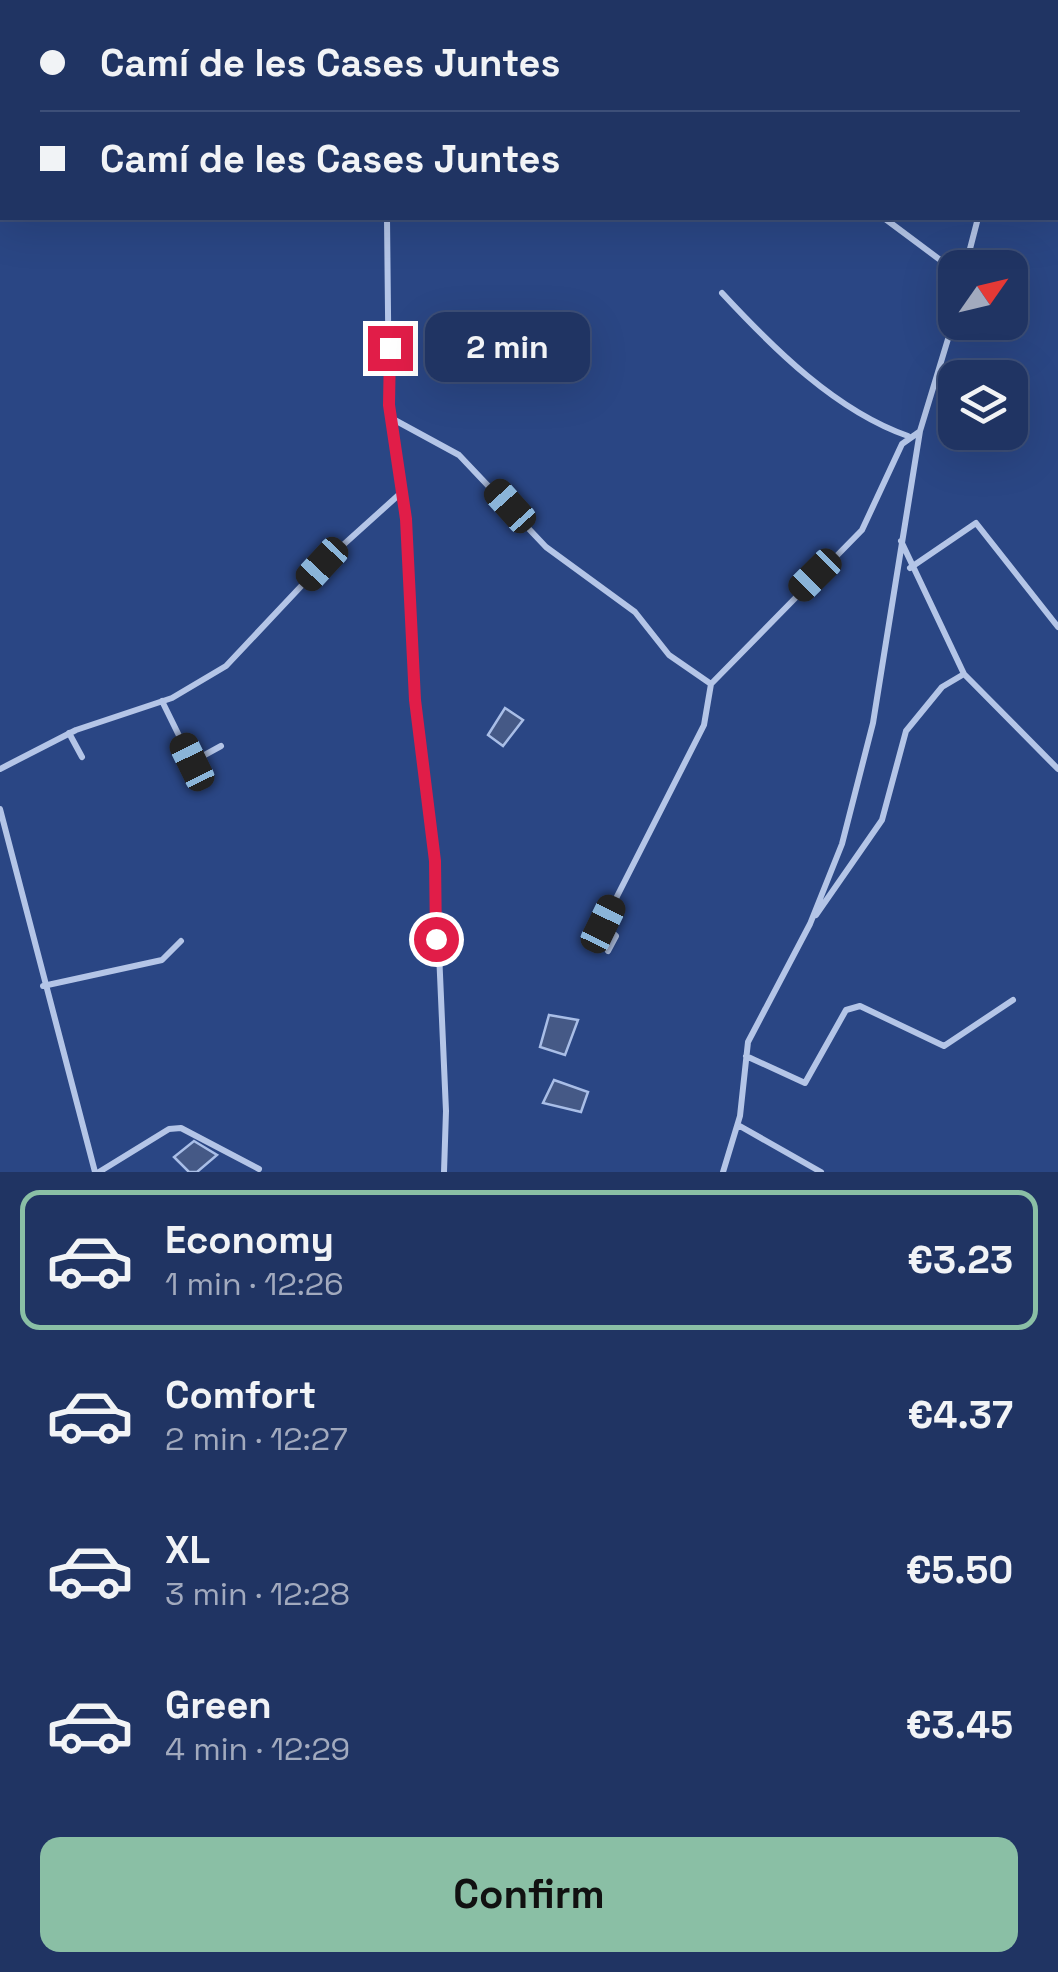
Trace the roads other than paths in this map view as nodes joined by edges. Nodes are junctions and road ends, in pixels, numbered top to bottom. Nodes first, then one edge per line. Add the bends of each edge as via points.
1 (387, 220) edge
2 (887, 220) edge
3 (977, 220) edge
4 (970, 250) edge
5 (938, 259) edge
6 (722, 293) dead end
7 (938, 380) edge
8 (392, 418) junction
9 (920, 431) junction
10 (908, 436) junction
11 (403, 491) junction
12 (900, 540) junction
13 (910, 568) junction
14 (1058, 627) edge
15 (964, 674) junction
16 (712, 684) junction
17 (162, 702) junction
18 (70, 733) junction
19 (221, 746) dead end
20 (82, 757) dead end
21 (0, 769) edge
22 (1058, 769) edge
23 (0, 809) edge
24 (810, 924) junction
25 (181, 941) dead end
26 (608, 950) dead end
27 (43, 986) junction
28 (1014, 1000) dead end
29 (746, 1056) junction
30 (738, 1125) junction
31 (259, 1169) dead end
32 (97, 1172) edge
33 (444, 1172) edge
34 (723, 1172) edge
35 (822, 1172) edge

1 - 8 street
2 - 5 street
3 - 4 street
6 - 10 street via 804,375
7 - 9 street
8 - 11 street
8 - 16 street via 459,455 546,546 634,612 669,655
9 - 10 street
9 - 12 street
10 - 16 street via 862,530
11 - 17 street via 322,564 226,666
11 - 33 street via 415,700 435,861
12 - 13 street
12 - 24 street via 872,723 842,844
13 - 14 street via 976,523
13 - 15 street
15 - 22 street
15 - 24 street via 942,687 906,730 882,820
16 - 26 street via 704,725 603,924 616,936
17 - 18 street
17 - 19 street via 192,762
18 - 20 street
18 - 21 street
23 - 27 street
24 - 29 street
25 - 27 street via 162,960
27 - 32 street
28 - 29 street via 944,1046 852,1006 805,1083
29 - 30 street
30 - 34 street
30 - 35 street
31 - 32 street via 182,1128 169,1128

